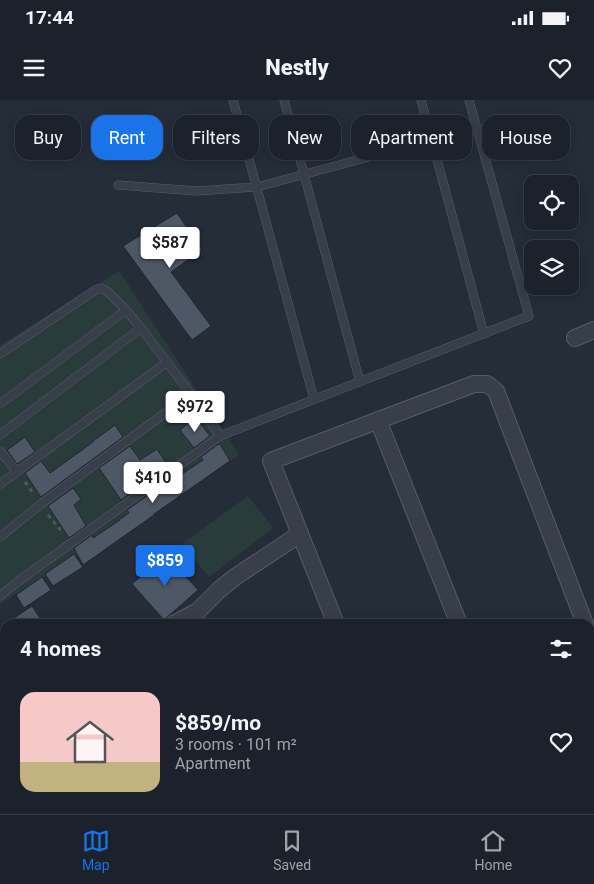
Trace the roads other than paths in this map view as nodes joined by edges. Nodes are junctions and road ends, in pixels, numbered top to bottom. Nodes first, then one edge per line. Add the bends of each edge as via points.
1 (233, 100) edge
2 (284, 100) edge
3 (421, 100) edge
4 (469, 100) edge
5 (425, 115) edge
6 (477, 128) junction
7 (472, 129) edge
8 (357, 160) edge
9 (437, 160) edge
10 (304, 174) junction
11 (118, 185) dead end
12 (257, 187) junction
13 (126, 310) junction
14 (141, 328) junction
15 (594, 330) edge
16 (484, 334) junction
17 (575, 338) dead end
18 (0, 354) edge
19 (166, 362) junction
20 (360, 382) junction
21 (191, 394) junction
22 (314, 399) junction
23 (0, 404) edge
24 (378, 420) junction
25 (0, 435) edge
26 (220, 436) junction
27 (0, 451) edge
28 (17, 472) junction
29 (0, 484) edge
30 (300, 534) junction
31 (0, 537) edge
32 (0, 596) edge
33 (201, 617) edge
34 (334, 619) edge
35 (457, 619) edge
36 (584, 619) edge

1 - 12 lane
2 - 10 lane
3 - 5 lane
4 - 6 lane
6 - 7 lane
6 - 16 lane via 529,316
8 - 10 lane
9 - 16 lane
10 - 12 lane
10 - 20 lane
11 - 12 lane via 196,191
12 - 22 lane
13 - 14 lane
13 - 18 lane via 107,291 97,289
13 - 23 lane
14 - 19 lane
14 - 25 lane
15 - 17 street
16 - 20 lane
19 - 21 lane
19 - 28 lane
20 - 22 lane
21 - 26 lane
21 - 31 lane
22 - 26 lane
24 - 30 street via 271,461
24 - 35 street
24 - 36 street via 474,384 486,384 496,392
26 - 32 lane
27 - 28 lane
28 - 29 lane
30 - 33 street via 219,590
30 - 34 street

